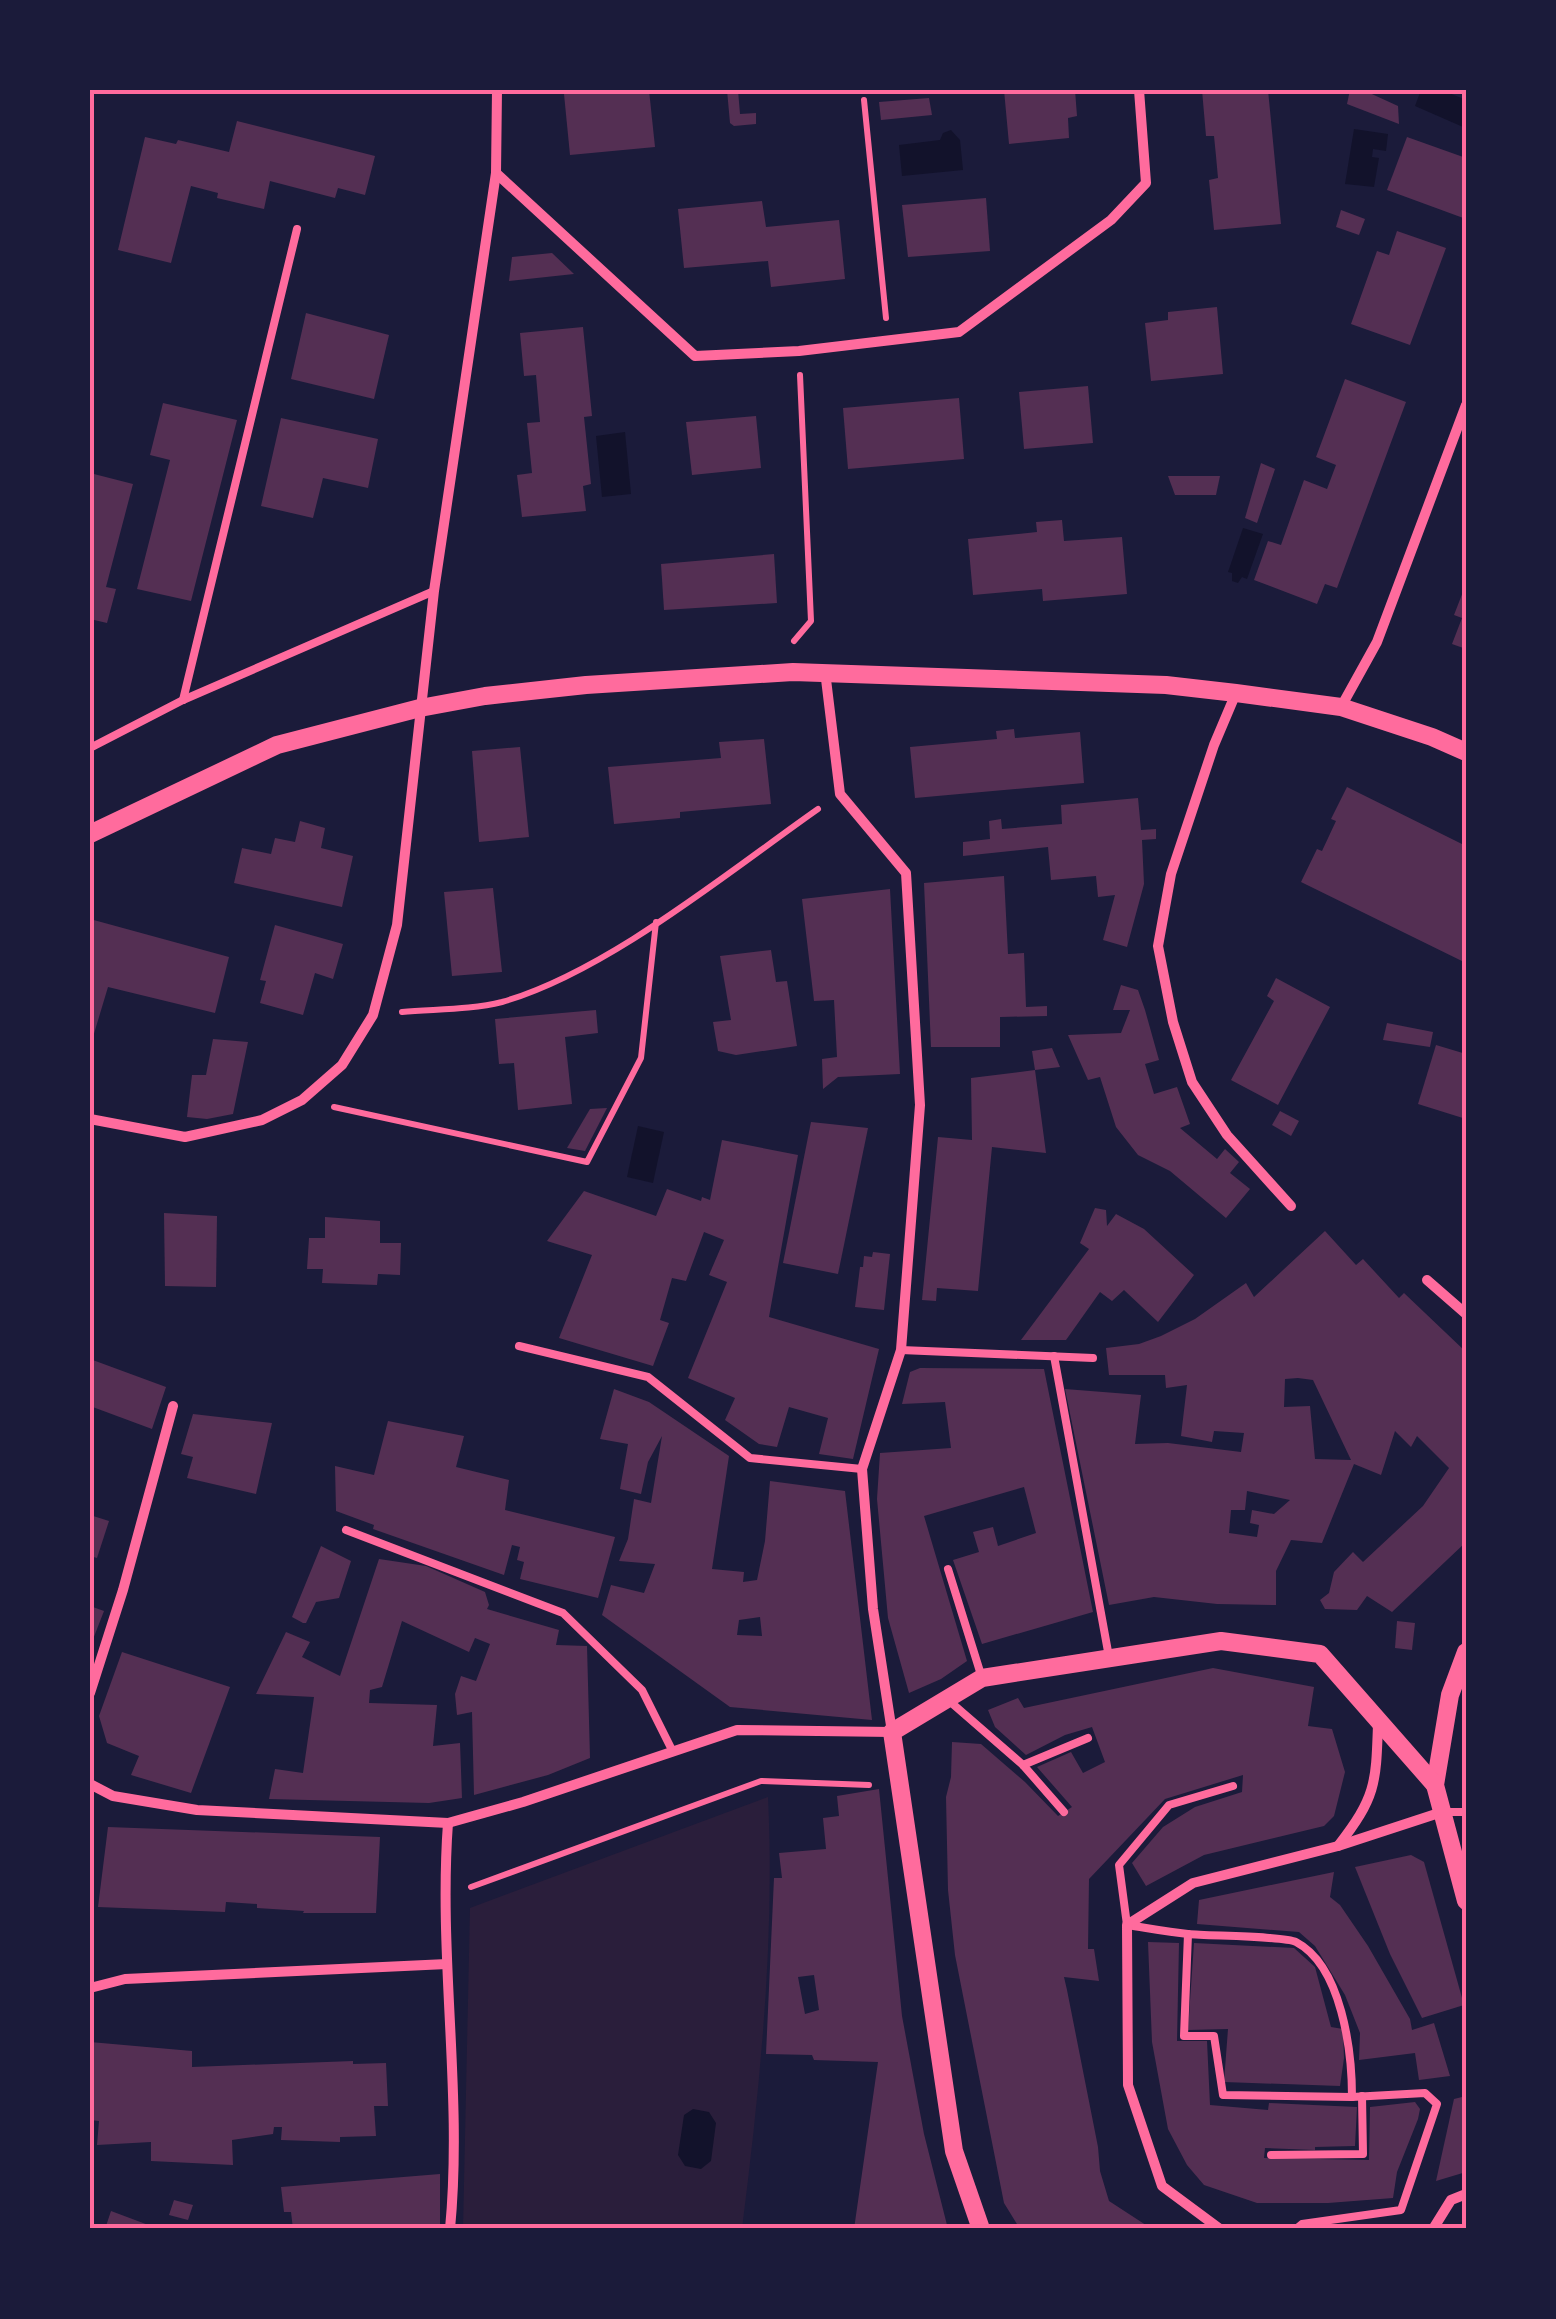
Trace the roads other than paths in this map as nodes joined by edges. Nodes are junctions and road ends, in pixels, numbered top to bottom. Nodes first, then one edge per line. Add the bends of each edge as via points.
1 (489, 90) edge
2 (497, 90) edge
3 (1139, 90) edge
4 (496, 173) junction
5 (297, 228) dead end
6 (1466, 406) edge
7 (434, 591) junction
8 (825, 671) junction
9 (1236, 693) junction
10 (183, 700) junction
11 (1341, 707) junction
12 (420, 708) junction
13 (90, 748) edge
14 (1466, 752) edge
15 (90, 834) edge
16 (90, 1119) edge
17 (1291, 1206) dead end
18 (1427, 1280) dead end
19 (1466, 1314) edge
20 (519, 1346) dead end
21 (901, 1350) junction
22 (1054, 1356) junction
23 (1093, 1358) dead end
24 (173, 1406) dead end
25 (862, 1468) junction
26 (346, 1530) dead end
27 (948, 1570) dead end
28 (1466, 1652) edge
29 (1109, 1658) junction
30 (982, 1678) junction
31 (90, 1693) edge
32 (947, 1699) junction
33 (1378, 1718) junction
34 (892, 1732) junction
35 (1088, 1738) dead end
36 (672, 1752) junction
37 (1023, 1765) junction
38 (90, 1784) edge
39 (1233, 1786) dead end
40 (1434, 1786) junction
41 (1064, 1812) dead end
42 (1442, 1812) junction
43 (1466, 1812) edge
44 (448, 1823) junction
45 (1338, 1846) junction
46 (1110, 1856) dead end
47 (1119, 1865) junction
48 (1466, 1902) edge
49 (1126, 1925) junction
50 (1188, 1934) junction
51 (446, 1964) junction
52 (90, 1988) edge
53 (1362, 2096) junction
54 (1352, 2097) junction
55 (1271, 2155) dead end
56 (1466, 2194) edge
57 (450, 2229) edge
58 (982, 2229) edge
59 (1220, 2229) edge
60 (1296, 2229) edge
61 (1433, 2229) edge

1 - 2 street
2 - 4 street
3 - 4 street via 1146,183 1111,220 959,332 800,352 696,356
4 - 7 street
5 - 10 lane
6 - 11 street via 1377,642
7 - 10 lane
7 - 12 street
8 - 9 street
8 - 12 street via 586,685
8 - 21 street via 840,794 906,873 920,1105
9 - 11 street
9 - 17 street via 1171,874 1158,946 1192,1082 1227,1135
10 - 13 lane
11 - 14 street
12 - 15 street via 278,744
12 - 16 street via 397,925 373,1015 342,1065 302,1100 262,1120 185,1137
18 - 19 street
20 - 25 lane via 648,1377 750,1458
21 - 22 lane
21 - 25 street
22 - 23 lane
22 - 29 lane
24 - 31 street
25 - 34 street via 872,1609
26 - 36 lane via 563,1613 642,1690
27 - 30 lane
28 - 40 street via 1450,1695
29 - 30 street
29 - 33 street via 1222,1641 1320,1654
30 - 32 street
32 - 34 street
32 - 37 lane
33 - 40 street
33 - 45 street via 1376,1775 1365,1811
34 - 36 street via 737,1730
34 - 58 street via 954,2151
35 - 37 lane
36 - 44 street
37 - 41 lane
38 - 44 street via 113,1796 197,1810
39 - 47 lane via 1169,1804
40 - 42 street
42 - 43 lane
42 - 45 street
42 - 48 street
44 - 51 street
45 - 49 street via 1193,1883
46 - 47 lane
47 - 49 lane
49 - 50 lane
49 - 59 street via 1128,2085 1162,2186
50 - 54 lane via 1295,1941 1320,1964 1343,2014
50 - 54 lane via 1184,2036 1214,2036 1223,2095
51 - 52 street via 125,1979
51 - 57 street via 456,2174
53 - 54 lane
53 - 55 lane via 1363,2154
53 - 60 lane via 1426,2093 1437,2104 1401,2210
56 - 61 street via 1452,2200

